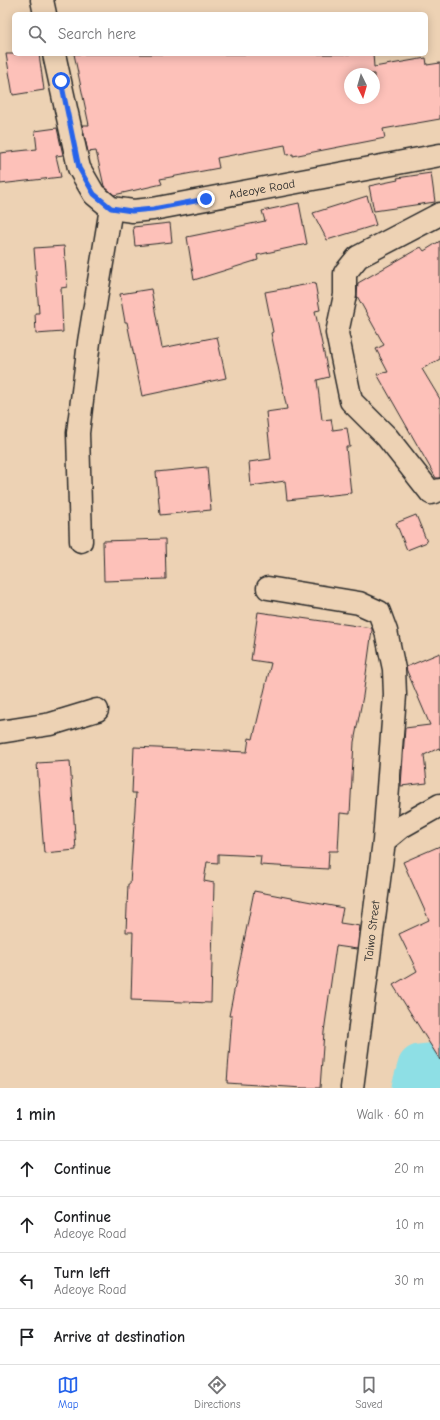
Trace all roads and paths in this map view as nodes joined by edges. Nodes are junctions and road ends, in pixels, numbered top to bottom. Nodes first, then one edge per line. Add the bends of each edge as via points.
1 (42, 0) edge
2 (45, 12) edge
3 (54, 56) edge
4 (440, 155) edge
5 (111, 208) junction
6 (440, 214) edge
7 (440, 490) edge
8 (81, 541) dead end
9 (268, 588) dead end
10 (97, 710) dead end
11 (0, 732) edge
12 (440, 805) edge
13 (384, 841) junction
14 (352, 1088) edge

1 - 2 street
3 - 5 street via 79,168 94,194
4 - 5 street, Adeoye Road via 153,209 132,211
5 - 8 street via 89,342 78,433
6 - 7 street via 358,257 345,273 345,294 337,333 351,401 387,437 430,493
9 - 13 street, Taiwo Street via 359,603 379,612 394,668 395,695
10 - 11 street via 51,724
12 - 13 street via 401,827
13 - 14 street, Taiwo Street

